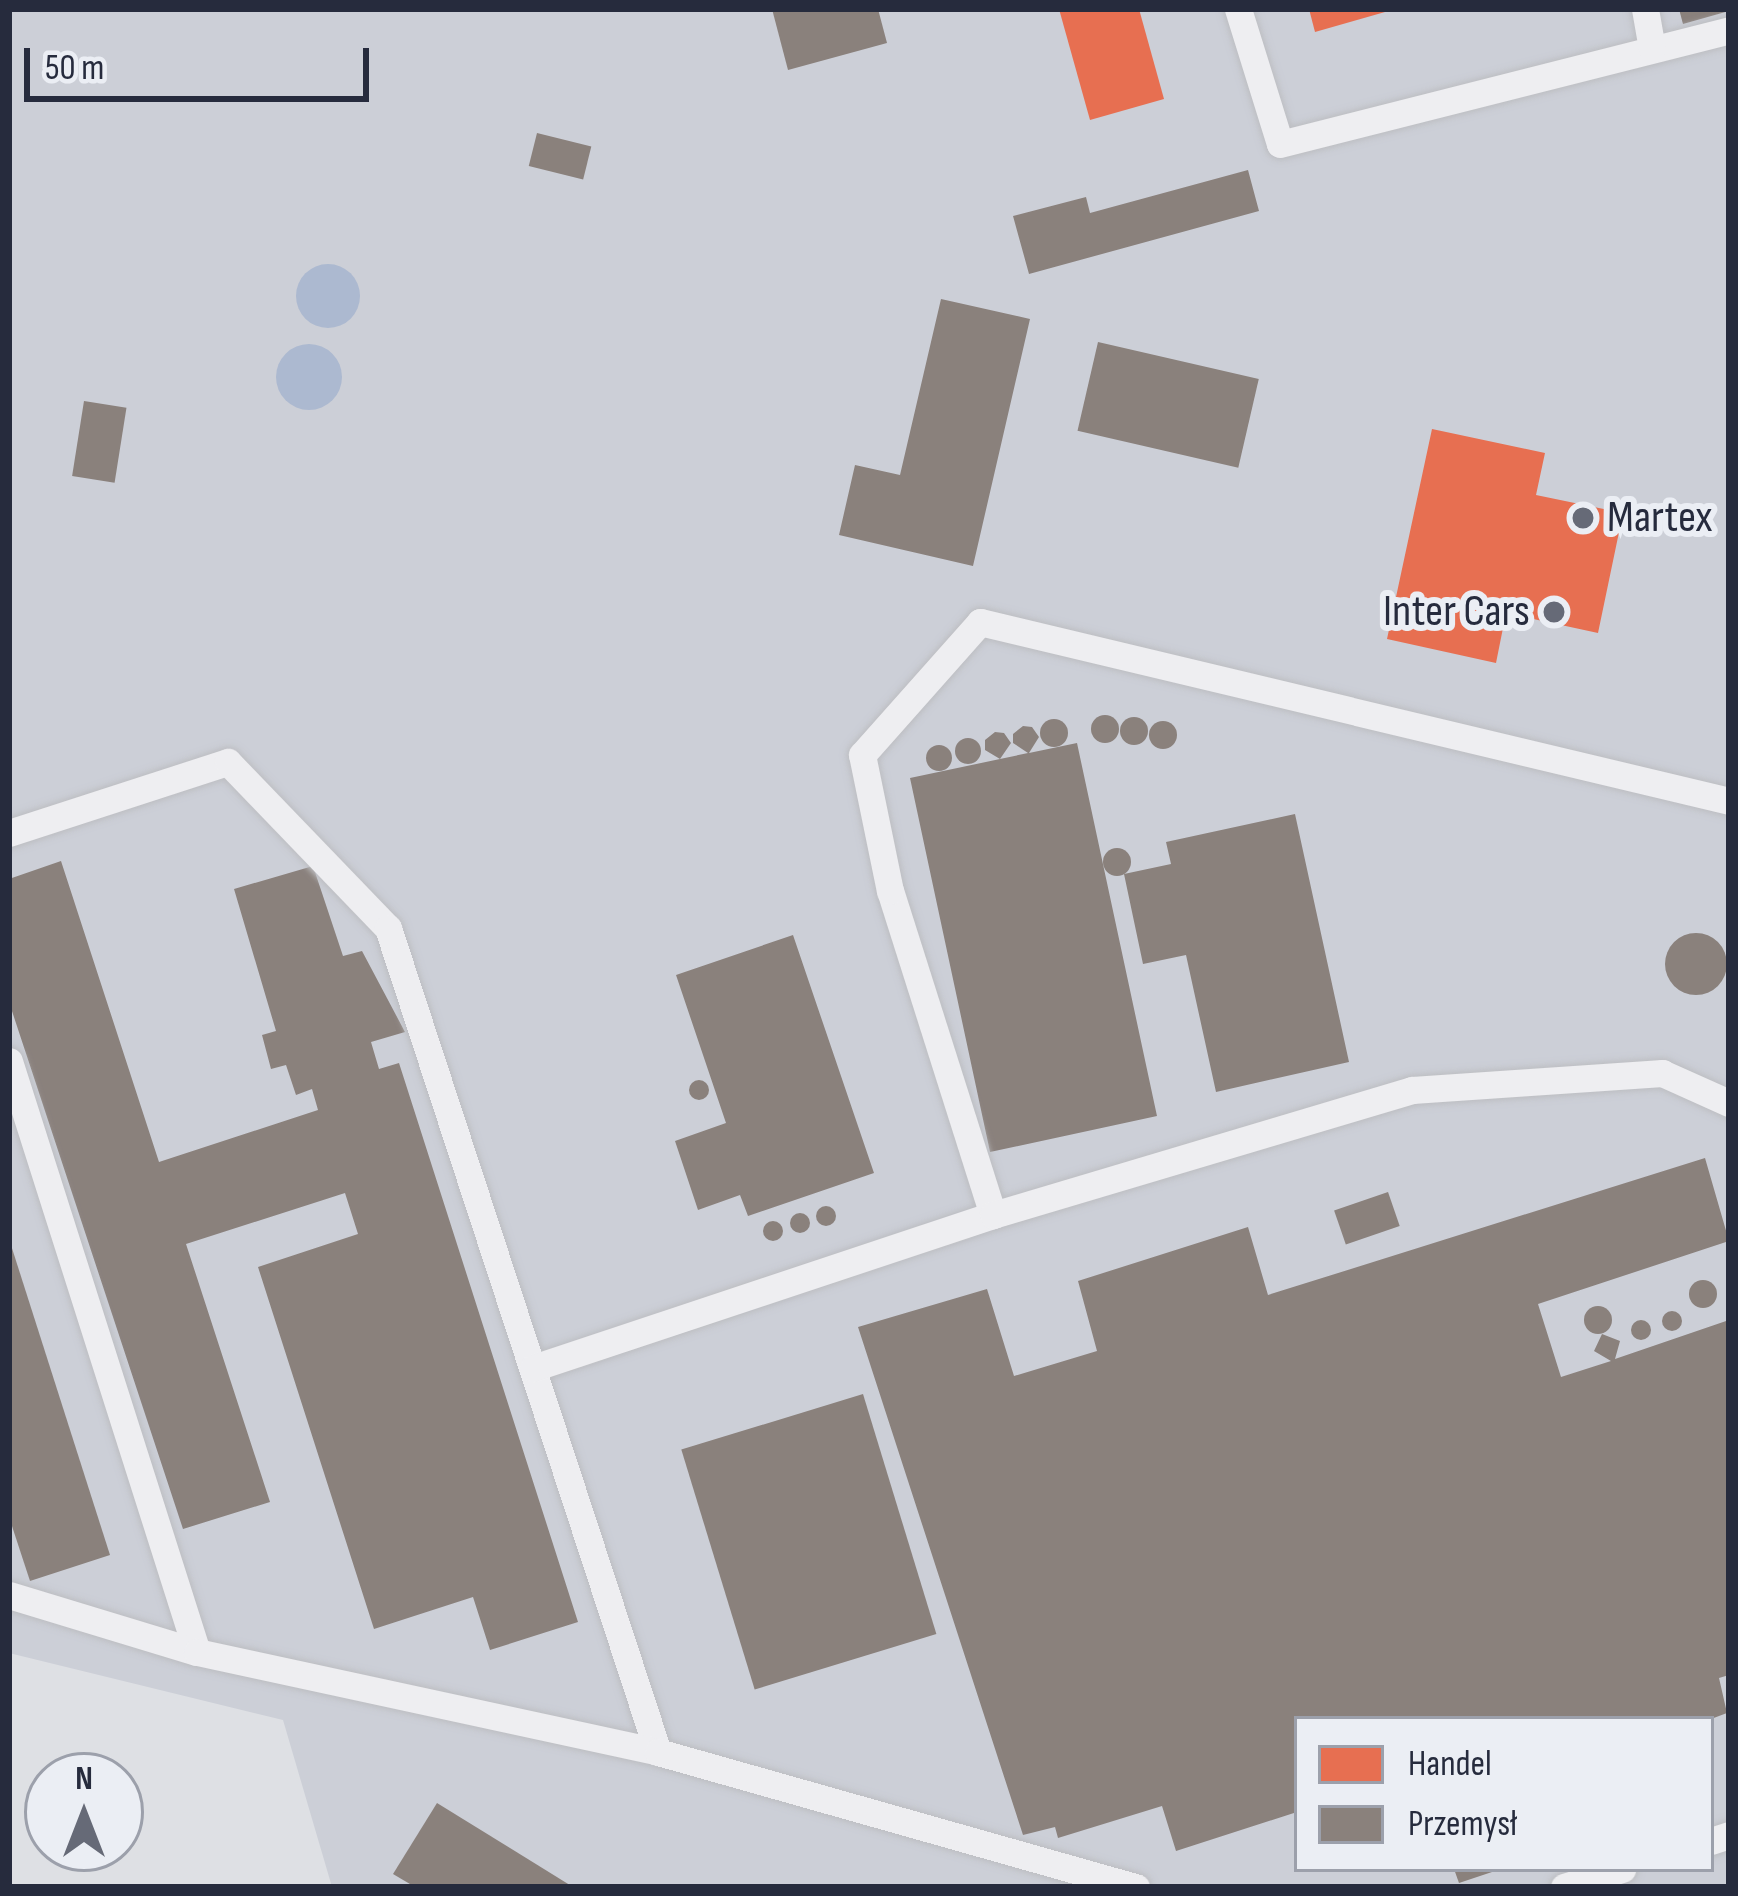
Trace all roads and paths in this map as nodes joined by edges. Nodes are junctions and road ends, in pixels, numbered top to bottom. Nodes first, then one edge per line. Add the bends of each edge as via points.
1 (1238, 9) edge
2 (1646, 9) edge
3 (1729, 30) edge
4 (1652, 48) junction
5 (1729, 801) edge
6 (9, 833) edge
7 (11, 1074) edge
8 (1729, 1103) edge
9 (993, 1215) junction
10 (533, 1368) junction
11 (9, 1595) edge
12 (197, 1652) junction
13 (658, 1752) junction
14 (1612, 1872) edge
15 (1136, 1887) edge
16 (1564, 1887) edge

1 - 4 lane via 1280,144
2 - 4 lane
3 - 4 lane
5 - 9 lane via 980,622 862,755 890,891
6 - 10 lane via 228,762 388,928
7 - 12 lane
8 - 9 lane via 1662,1073 1412,1090
9 - 10 lane
10 - 13 lane
11 - 12 lane
12 - 13 lane
13 - 15 lane
14 - 16 lane

